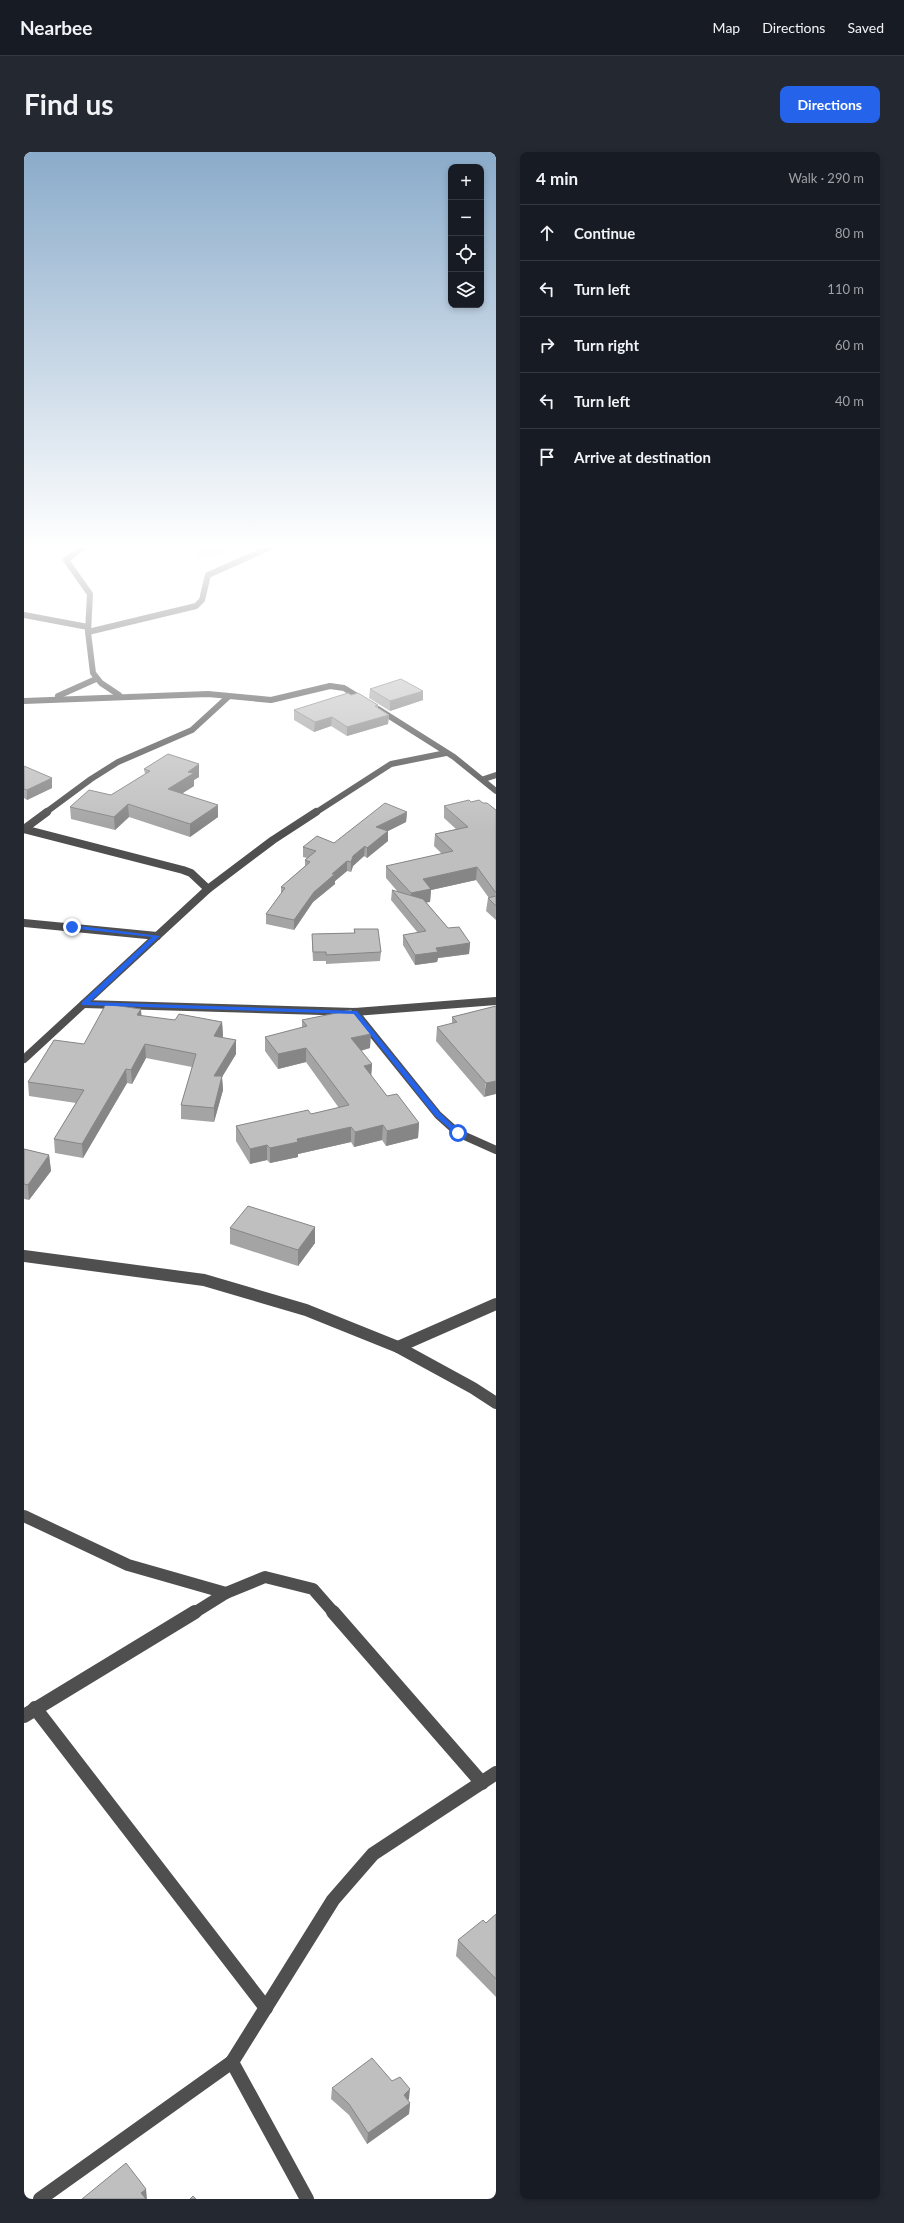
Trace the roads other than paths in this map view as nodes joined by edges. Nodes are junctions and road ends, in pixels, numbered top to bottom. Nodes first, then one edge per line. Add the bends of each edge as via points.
1 (89, 641) edge
2 (96, 678) junction
3 (120, 696) junction
4 (228, 697) junction
5 (53, 698) junction
6 (24, 700) edge
7 (446, 753) junction
8 (496, 776) edge
9 (484, 780) junction
10 (496, 791) edge
11 (24, 829) edge
12 (208, 889) junction
13 (24, 923) edge
14 (157, 936) junction
15 (496, 1001) edge
16 (84, 1004) junction
17 (355, 1012) junction
18 (24, 1059) edge
19 (496, 1150) edge
20 (24, 1256) edge
21 (496, 1304) edge
22 (398, 1347) junction
23 (496, 1403) edge
24 (24, 1516) edge
25 (226, 1593) junction
26 (30, 1712) edge
27 (496, 1773) edge
28 (482, 1783) junction
29 (266, 2008) junction
30 (232, 2062) junction
31 (40, 2199) edge
32 (307, 2199) edge

1 - 2 street via 93,673
2 - 3 street via 105,688
2 - 5 street
3 - 4 street via 208,694
3 - 5 street
4 - 7 street via 271,700 319,687 344,688
4 - 11 street via 192,730 118,762
5 - 6 street
7 - 9 street
7 - 12 street via 391,764 273,840
8 - 9 street
9 - 10 street
11 - 12 street via 183,870 191,873
12 - 14 street
13 - 14 street
14 - 16 street
15 - 17 street
16 - 17 street
16 - 18 street
17 - 19 street via 438,1115 458,1133
20 - 22 street via 204,1280 306,1310
21 - 22 street
22 - 23 street
24 - 25 street via 128,1565
25 - 26 street
25 - 28 street via 265,1578 313,1589
26 - 29 street
27 - 28 street
28 - 29 street via 373,1854 333,1900
29 - 30 street
30 - 31 street
30 - 32 street

